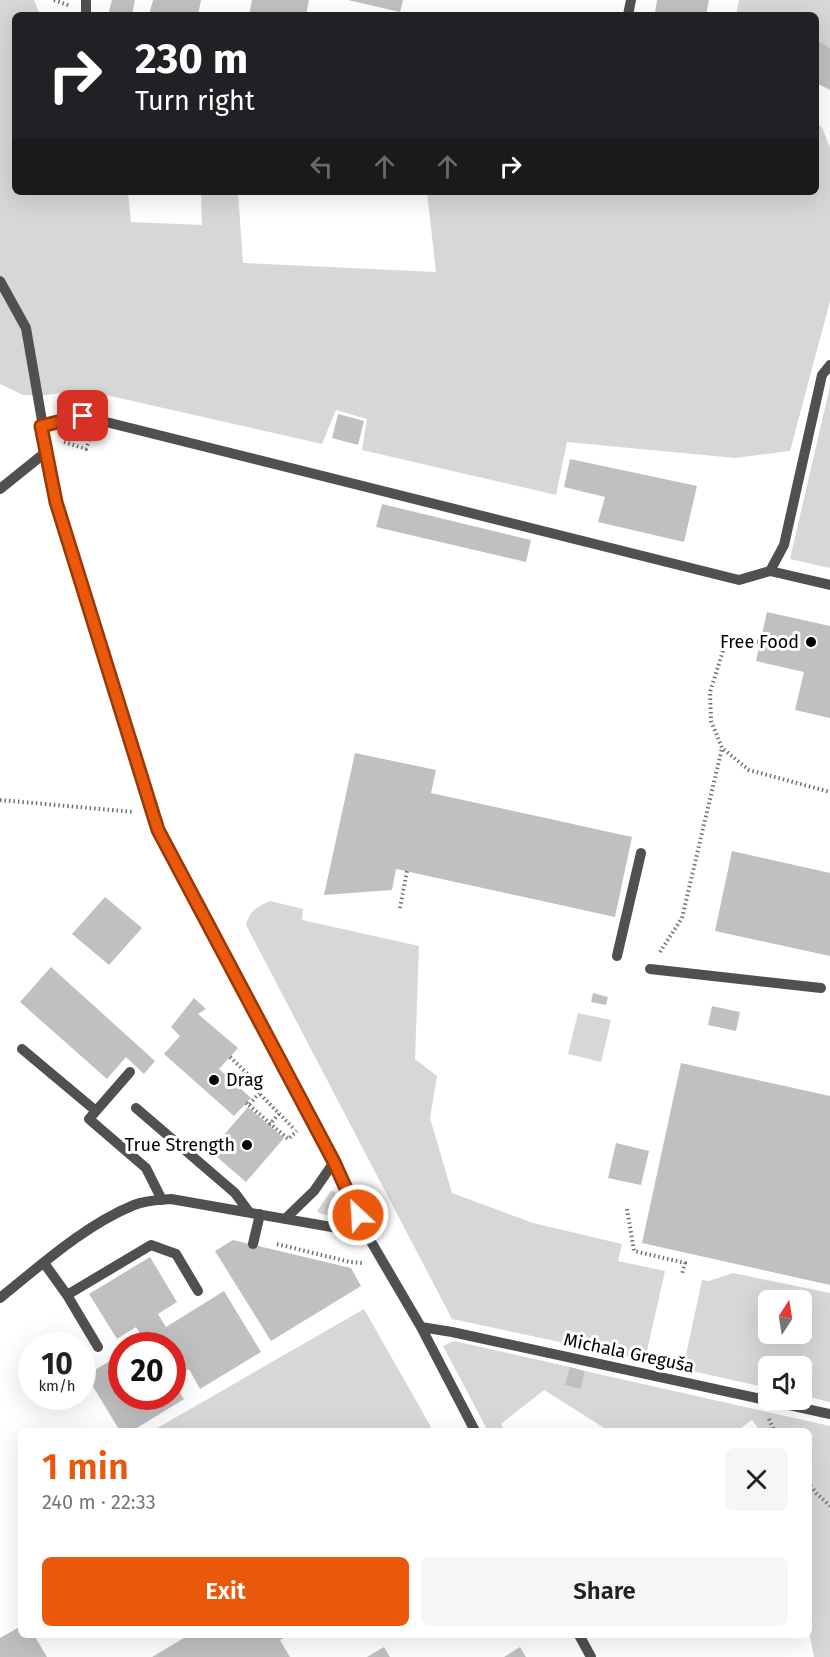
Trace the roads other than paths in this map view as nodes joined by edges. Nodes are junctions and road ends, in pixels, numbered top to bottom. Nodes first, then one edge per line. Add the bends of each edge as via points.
1 (0, 281) edge
2 (830, 365) edge
3 (42, 431) junction
4 (46, 452) junction
5 (0, 489) edge
6 (770, 571) junction
7 (830, 585) edge
8 (641, 853) dead end
9 (617, 956) dead end
10 (650, 969) road end
11 (820, 988) dead end
12 (22, 1049) dead end
13 (130, 1072) dead end
14 (136, 1108) dead end
15 (96, 1111) junction
16 (334, 1162) junction
17 (162, 1200) junction
18 (255, 1213) junction
19 (285, 1219) junction
20 (366, 1233) junction
21 (253, 1244) dead end
22 (44, 1263) junction
23 (198, 1291) dead end
24 (67, 1295) junction
25 (0, 1298) edge
26 (421, 1327) junction
27 (99, 1347) dead end
28 (830, 1414) edge
29 (473, 1428) edge
30 (581, 1638) edge
31 (591, 1657) edge

1 - 3 lane via 26,328
2 - 6 lane via 822,375 784,545
3 - 4 lane
3 - 6 lane via 83,416 739,580
4 - 5 lane
4 - 16 lane via 56,502 158,830
6 - 7 lane
8 - 9 lane
10 - 11 lane
12 - 15 lane
13 - 15 lane
14 - 18 lane
15 - 17 lane via 88,1119 146,1168
16 - 19 lane via 314,1191
16 - 20 lane
17 - 18 lane
17 - 22 lane via 135,1205 80,1236
18 - 19 lane
18 - 21 lane
19 - 20 lane
20 - 26 lane
22 - 24 lane
22 - 25 lane
23 - 24 lane via 176,1254 151,1245
24 - 27 lane
26 - 28 lane, Michala Greguša
26 - 29 lane
30 - 31 lane

